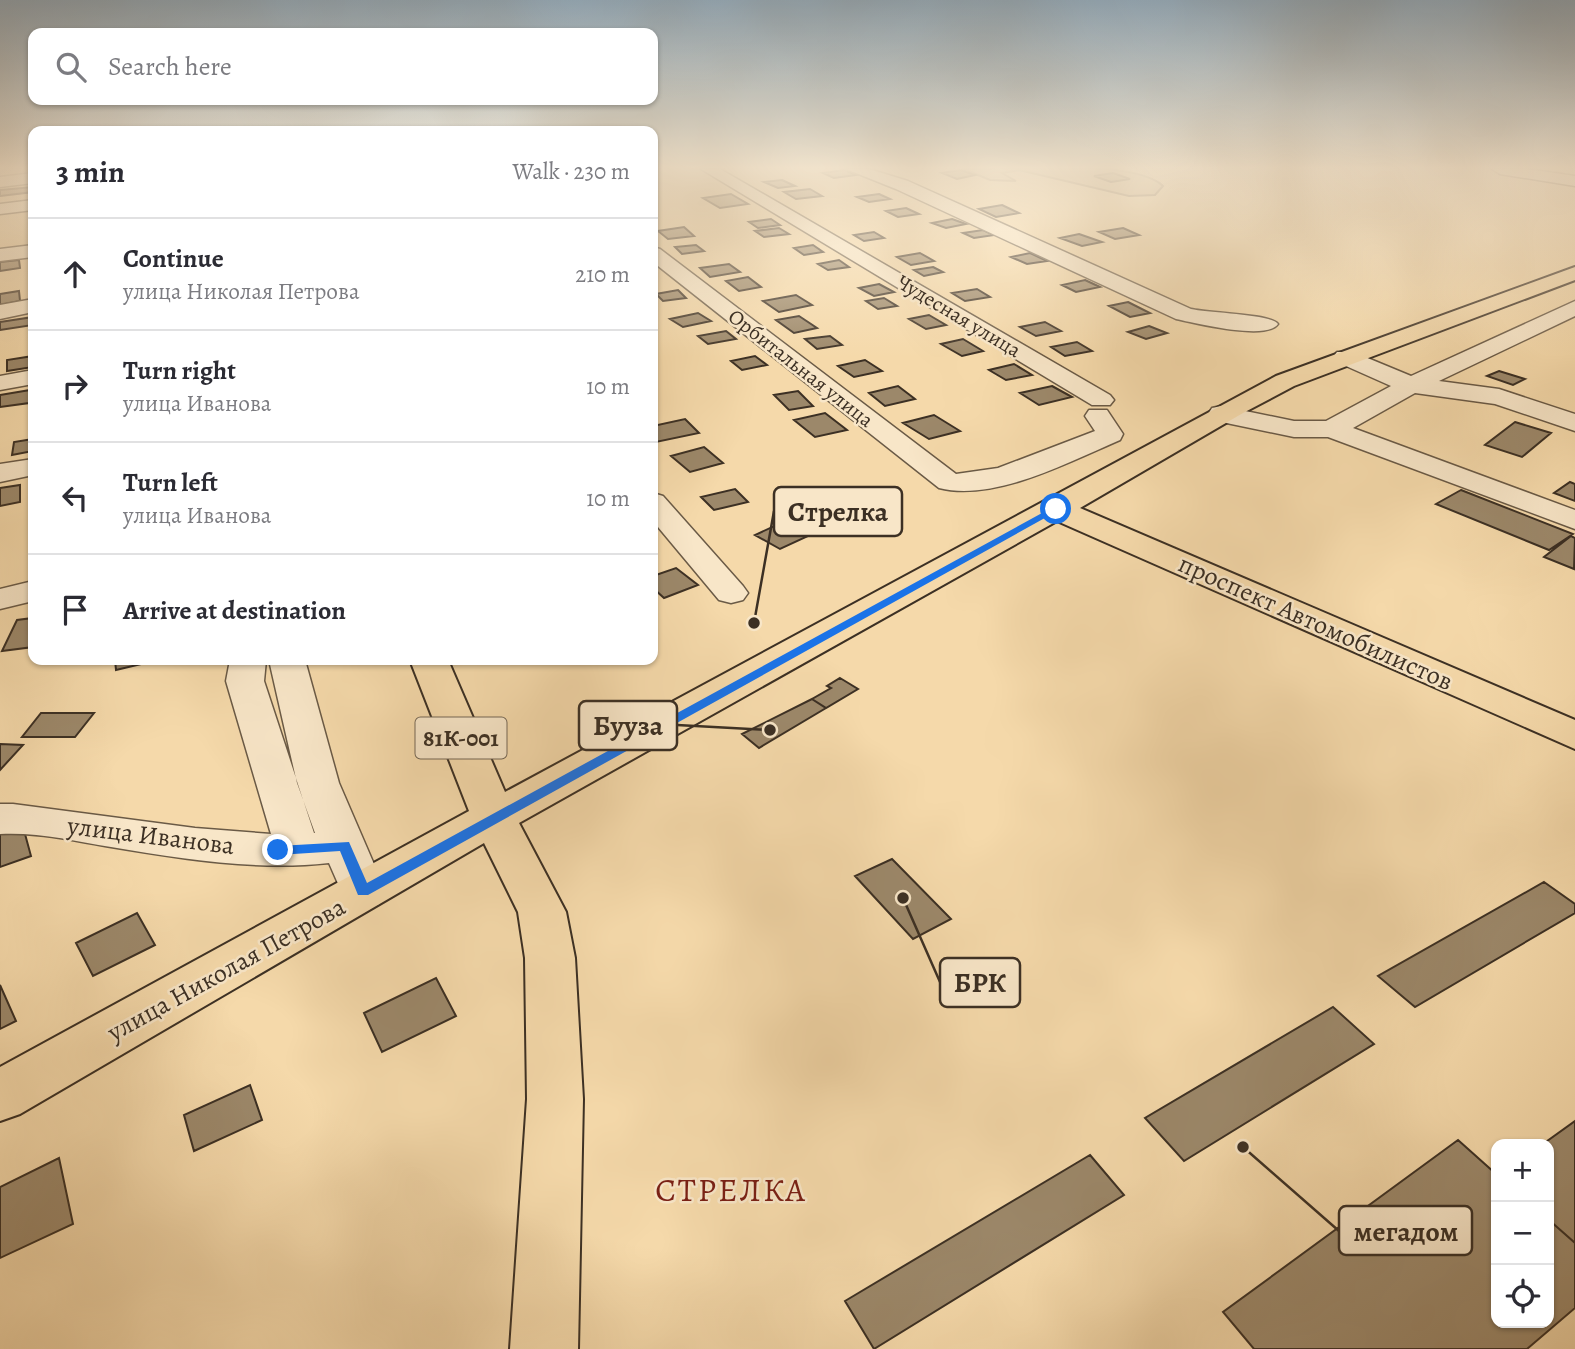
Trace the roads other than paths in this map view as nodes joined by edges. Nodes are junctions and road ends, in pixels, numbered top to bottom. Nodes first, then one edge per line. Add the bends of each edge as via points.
1 (812, 232) edge
2 (1003, 232) edge
3 (28, 252) edge
4 (0, 255) edge
5 (658, 257) edge
6 (1575, 273) edge
7 (28, 307) edge
8 (1575, 308) edge
9 (0, 312) edge
10 (1267, 324) dead end
11 (1345, 357) junction
12 (28, 378) edge
13 (0, 383) edge
14 (1410, 385) junction
15 (1221, 414) junction
16 (1575, 423) edge
17 (1331, 429) junction
18 (28, 468) edge
19 (0, 473) edge
20 (948, 482) joint
21 (1067, 503) junction
22 (658, 508) edge
23 (1575, 520) edge
24 (28, 592) edge
25 (731, 593) dead end
26 (0, 599) edge
27 (247, 665) edge
28 (288, 665) edge
29 (431, 665) edge
30 (1575, 707) edge
31 (1575, 736) edge
32 (494, 817) junction
33 (0, 819) edge
34 (344, 846) junction
35 (298, 850) junction
36 (363, 892) junction
37 (0, 1096) edge
38 (544, 1349) edge

1 - 20 street, Чудесная улица via 1100,408 1110,434 1021,469
2 - 10 street via 1184,314
3 - 4 street
5 - 20 street, Орбитальная улица
6 - 11 main road, улица Николая Петрова
7 - 9 street
8 - 14 street
11 - 14 street
11 - 15 main road, улица Николая Петрова
12 - 13 street
14 - 16 street via 1499,397
14 - 17 street
15 - 17 street via 1294,429
15 - 21 main road, улица Николая Петрова
17 - 23 street
18 - 19 street
21 - 30 main road, проспект Автомобилистов
21 - 31 main road, проспект Автомобилистов
21 - 32 main road, улица Николая Петрова
22 - 25 street
24 - 26 street
27 - 35 street via 245,681
28 - 34 street via 318,783
29 - 32 main road, 81К-001
32 - 36 main road, улица Николая Петрова
32 - 38 main road via 542,912 550,958 555,1100
33 - 35 street, улица Иванова
34 - 35 street, улица Иванова
34 - 36 street
36 - 37 main road, улица Николая Петрова

